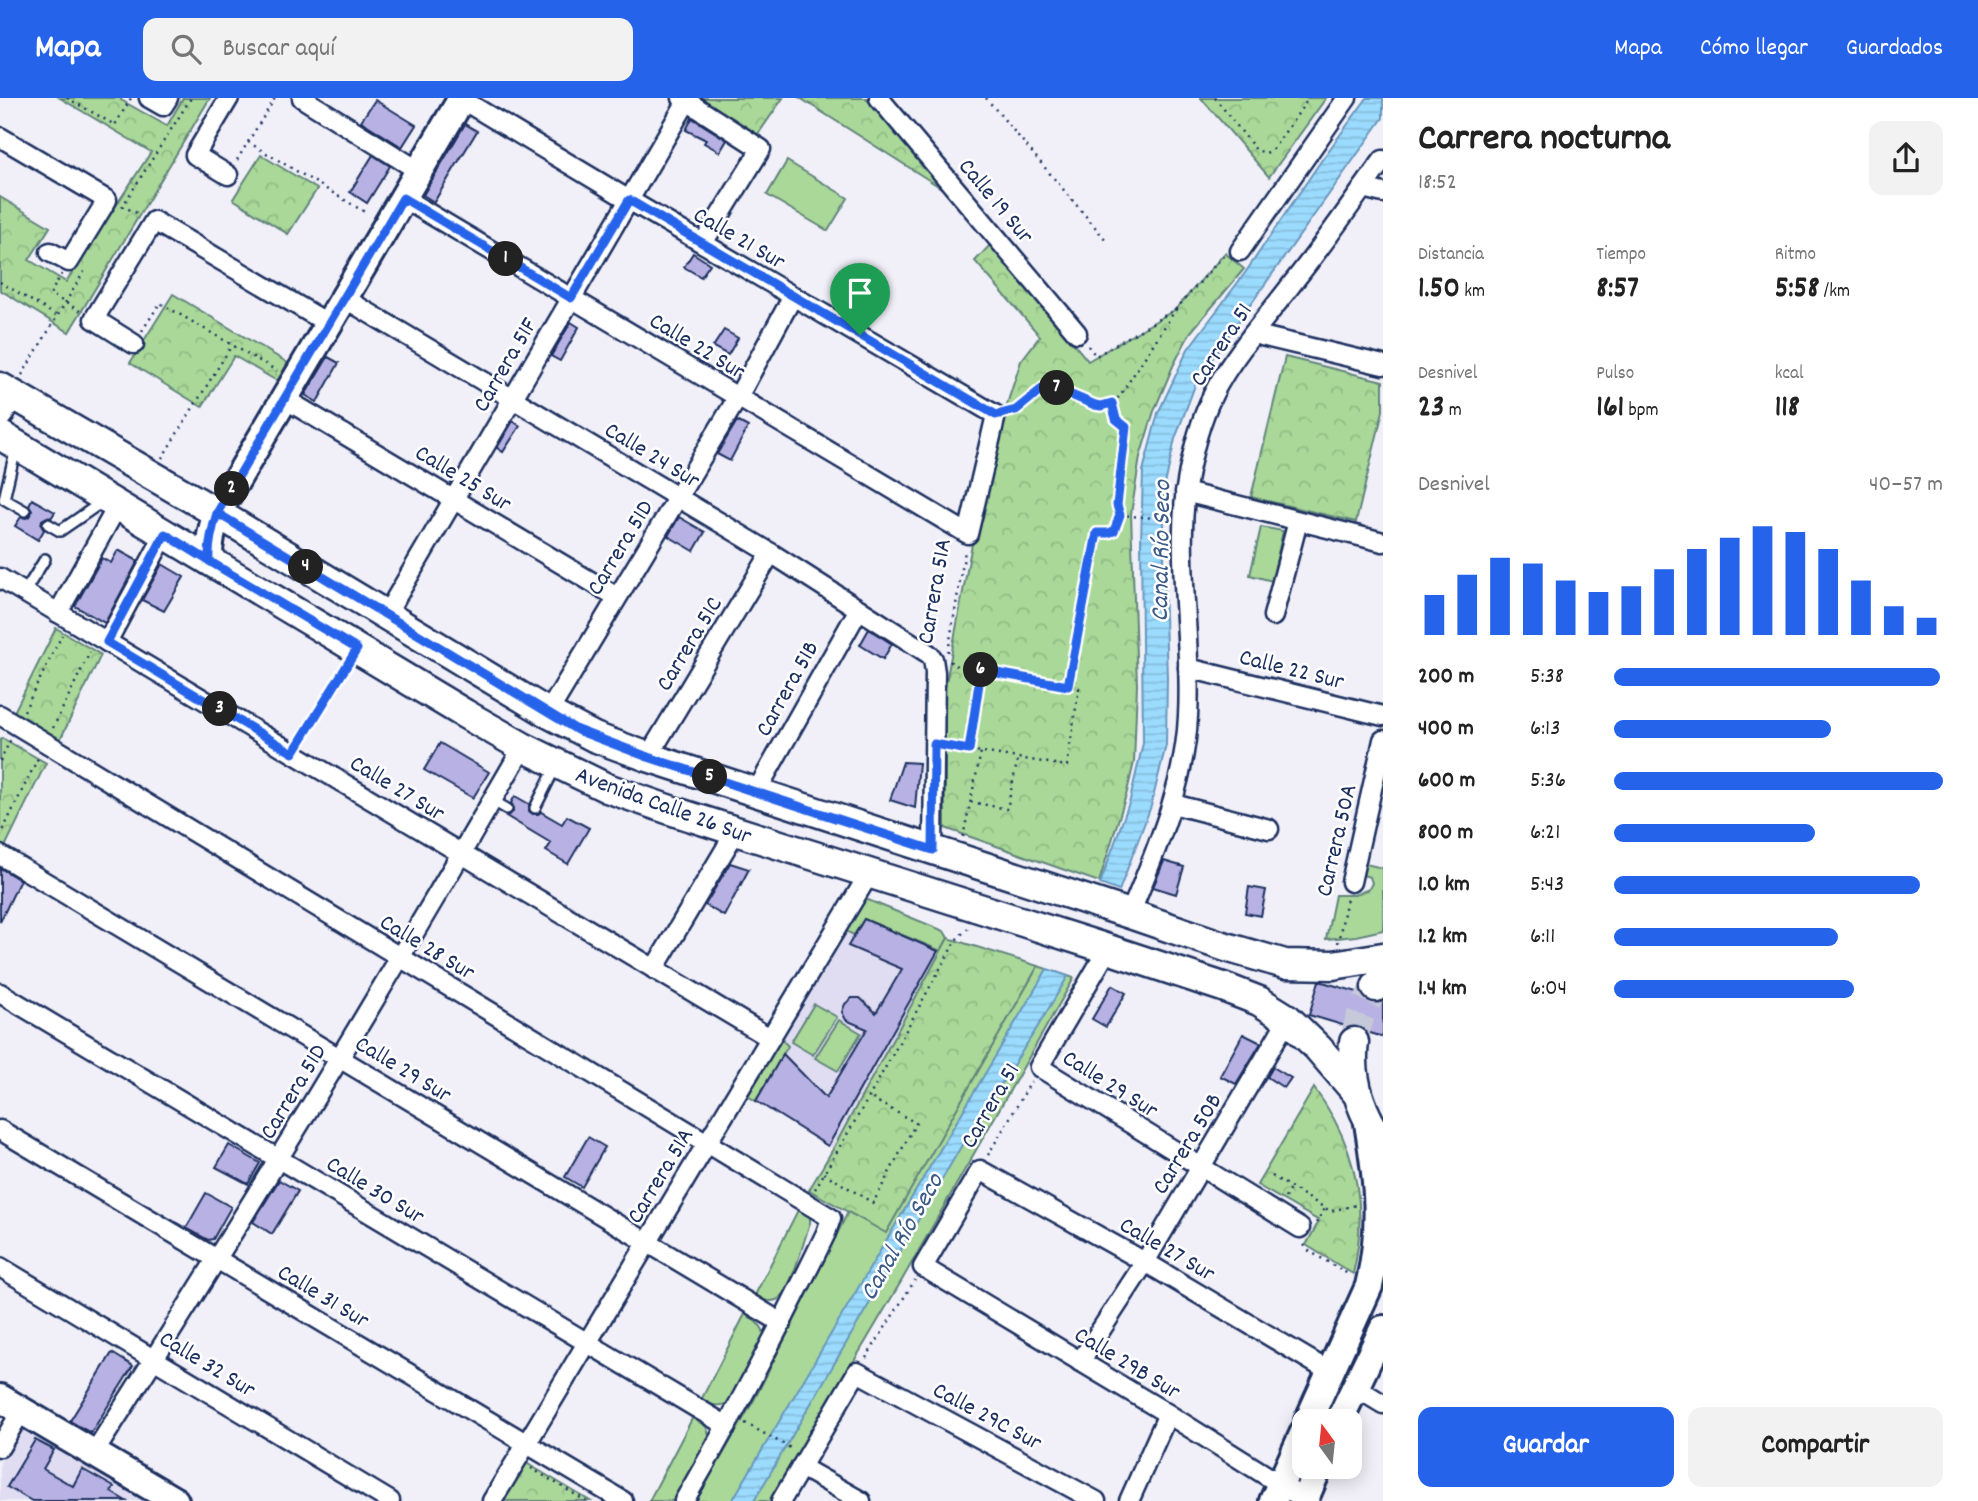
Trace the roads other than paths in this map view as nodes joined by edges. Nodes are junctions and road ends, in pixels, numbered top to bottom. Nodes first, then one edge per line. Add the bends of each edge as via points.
1 (229, 98) edge
2 (302, 98) edge
3 (879, 98) edge
4 (1347, 98) edge
5 (462, 99) edge
6 (684, 100) edge
7 (0, 137) edge
8 (1383, 160) edge
9 (419, 171) junction
10 (228, 175) road end
11 (1363, 188) junction
12 (1383, 193) edge
13 (403, 198) junction
14 (629, 200) junction
15 (703, 243) junction
16 (1240, 251) road end
17 (50, 252) dead end
18 (793, 296) junction
19 (344, 298) junction
20 (571, 298) junction
21 (329, 324) junction
22 (1077, 333) road end
23 (1253, 334) junction
24 (134, 344) road end
25 (1383, 365) edge
26 (290, 390) junction
27 (738, 397) junction
28 (4, 398) edge
29 (512, 399) junction
30 (996, 415) joint
31 (5, 438) edge
32 (1185, 492) junction
33 (2, 497) edge
34 (678, 497) junction
35 (453, 500) junction
36 (112, 502) junction
37 (25, 511) dead end
38 (217, 513) junction
39 (1298, 521) junction
40 (48, 524) dead end
41 (165, 534) junction
42 (968, 534) joint
43 (1383, 542) edge
44 (771, 553) junction
45 (45, 559) dead end
46 (209, 561) junction
47 (0, 578) edge
48 (24, 593) junction
49 (617, 597) junction
50 (859, 609) junction
51 (386, 615) junction
52 (1273, 616) dead end
53 (64, 617) junction
54 (107, 642) junction
55 (940, 659) joint
56 (1188, 668) junction
57 (548, 713) junction
58 (0, 715) edge
59 (1383, 716) edge
60 (1383, 740) edge
61 (523, 747) junction
62 (648, 757) junction
63 (556, 765) junction
64 (756, 792) junction
65 (1172, 804) junction
66 (535, 808) dead end
67 (1269, 828) dead end
68 (736, 831) junction
69 (933, 850) junction
70 (462, 854) junction
71 (0, 855) edge
72 (869, 874) junction
73 (1351, 882) road end
74 (1130, 914) junction
75 (1108, 949) junction
76 (1383, 957) edge
77 (401, 958) junction
78 (654, 969) junction
79 (0, 993) edge
80 (1289, 1019) junction
81 (770, 1038) junction
82 (1354, 1042) tunnel mouth
83 (341, 1059) junction
84 (1039, 1068) joint
85 (1356, 1092) junction
86 (0, 1130) edge
87 (1376, 1134) edge
88 (707, 1143) junction
89 (279, 1159) junction
90 (1201, 1167) junction
91 (980, 1170) joint
92 (1300, 1228) road end
93 (648, 1242) junction
94 (217, 1259) junction
95 (1144, 1262) junction
96 (0, 1267) edge
97 (923, 1267) joint
98 (782, 1323) junction
99 (1383, 1329) edge
100 (587, 1343) junction
101 (154, 1359) junction
102 (1080, 1362) junction
103 (1330, 1372) junction
104 (1355, 1387) junction
105 (11, 1404) edge
106 (1383, 1404) edge
107 (1313, 1409) edge
108 (1345, 1409) edge
109 (1168, 1415) junction
110 (727, 1426) junction
111 (527, 1444) junction
112 (0, 1447) edge
113 (94, 1453) junction
114 (1292, 1459) edge
115 (801, 1467) junction
116 (1314, 1479) edge
117 (1277, 1493) edge
118 (170, 1500) edge
119 (390, 1501) edge
120 (492, 1501) edge
121 (623, 1501) edge
122 (684, 1501) edge
123 (781, 1501) edge
124 (861, 1501) edge
125 (1096, 1501) edge
126 (1129, 1501) edge
127 (1305, 1501) edge

1 - 10 street via 195,155
2 - 9 street
3 - 22 street, Calle 19 Sur
4 - 16 street
5 - 9 street
5 - 14 street, Calle 21 Sur
6 - 14 street, Carrera 51F
6 - 15 street via 761,149
7 - 17 street via 107,200 69,262
8 - 11 street, Carrera 51
9 - 13 street
11 - 12 street
11 - 23 street, Carrera 51
13 - 19 street
13 - 20 street, Calle 22 Sur
14 - 15 street, Calle 21 Sur
14 - 20 street, Carrera 51F
15 - 18 street, Calle 21 Sur
18 - 27 street, Carrera 51D
18 - 30 street, Calle 21 Sur
19 - 21 street
19 - 29 street, Calle 24 Sur
20 - 27 street, Calle 22 Sur
20 - 29 street, Carrera 51F
21 - 24 street via 154,222 94,319
21 - 26 street
23 - 25 street
23 - 32 street, Carrera 51 via 1212,397
26 - 35 street, Calle 25 Sur
26 - 38 street
27 - 34 street, Carrera 51D
27 - 42 street, Calle 22 Sur
28 - 38 main road, Avenida Calle 26 Sur
29 - 34 street, Calle 24 Sur
29 - 35 street, Carrera 51F
30 - 42 street, Carrera 51A
31 - 33 lane via 14,456
31 - 36 main road, Avenida Calle 26 Sur
32 - 39 street
32 - 56 street, Carrera 51
33 - 37 lane
34 - 44 street, Calle 24 Sur
34 - 49 street, Carrera 51D
35 - 49 street, Calle 25 Sur
35 - 51 street, Carrera 51F
36 - 40 lane via 60,531
36 - 41 main road, Avenida Calle 26 Sur
36 - 53 street
38 - 46 street
38 - 51 main road, Avenida Calle 26 Sur
39 - 43 street
39 - 52 street
41 - 46 main road, Avenida Calle 26 Sur
41 - 54 street
44 - 50 street, Calle 24 Sur
44 - 62 street, Carrera 51C
45 - 48 lane
46 - 61 main road, Avenida Calle 26 Sur
47 - 48 street, Calle 27 Sur
48 - 53 street, Calle 27 Sur
49 - 57 street, Carrera 51D
50 - 55 street, Calle 24 Sur
50 - 64 street, Carrera 51B
51 - 57 main road, Avenida Calle 26 Sur
53 - 54 street, Calle 27 Sur
54 - 70 street, Calle 27 Sur
55 - 69 street, Carrera 51A via 935,672
56 - 59 street, Calle 22 Sur
56 - 65 street, Carrera 51 via 1187,730
57 - 62 main road, Avenida Calle 26 Sur
58 - 77 street, Calle 28 Sur
60 - 73 street, Carrera 50A
61 - 63 main road, Avenida Calle 26 Sur
61 - 70 street, Carrera 51D via 500,805
62 - 64 main road, Avenida Calle 26 Sur
63 - 66 lane
63 - 68 main road, Avenida Calle 26 Sur via 607,788
64 - 69 main road, Avenida Calle 26 Sur
65 - 67 street
65 - 74 street, Carrera 51
68 - 72 main road, Avenida Calle 26 Sur
68 - 78 street
69 - 74 main road, Avenida Calle 26 Sur
70 - 77 street, Carrera 51D
70 - 78 street, Calle 27 Sur
71 - 83 street, Calle 29 Sur
72 - 75 main road, Avenida Calle 26 Sur
72 - 81 street, Carrera 51A
74 - 76 main road, Avenida Calle 26 Sur via 1285,964 1333,965
75 - 80 main road, Avenida Calle 26 Sur via 1259,1001
75 - 84 street, Carrera 51
77 - 83 street, Carrera 51D
77 - 88 street, Calle 28 Sur
78 - 81 street, Calle 27 Sur
79 - 89 street, Calle 30 Sur
80 - 85 main road, Avenida Calle 26 Sur
80 - 90 street, Carrera 50B
81 - 88 street, Carrera 51A
82 - 85 main road
83 - 89 street, Carrera 51D
83 - 93 street, Calle 29 Sur
84 - 90 street, Calle 29 Sur
85 - 87 main road
86 - 94 street, Calle 31 Sur
87 - 103 street via 1381,1219 1376,1264
88 - 93 street, Carrera 51A
88 - 98 street, Calle 28 Sur via 831,1218
89 - 94 street, Carrera 51D
89 - 100 street, Calle 30 Sur
90 - 92 street, Calle 29 Sur
90 - 95 street, Carrera 50B
91 - 95 street, Calle 27 Sur
91 - 97 street, Carrera 51
93 - 98 street, Calle 29 Sur
93 - 100 street, Carrera 51A
94 - 101 street, Carrera 51D
94 - 111 street, Calle 31 Sur
95 - 102 street, Carrera 50B
95 - 103 street, Calle 27 Sur
96 - 101 street, Calle 32 Sur
97 - 102 street, Calle 29B Sur
98 - 110 street
99 - 104 street
100 - 110 street, Calle 30 Sur
100 - 111 street, Carrera 51A
101 - 113 street, Carrera 51D
101 - 119 street, Calle 32 Sur
102 - 109 street, Calle 29B Sur
103 - 107 street
104 - 106 street
104 - 108 street
105 - 112 street
105 - 113 street
109 - 117 street, Calle 29B Sur
109 - 126 street
110 - 122 street
111 - 120 street, Carrera 51A
111 - 121 street, Calle 31 Sur
113 - 118 street
114 - 117 street
115 - 123 street
115 - 124 street
115 - 125 street, Calle 29C Sur via 857,1372
116 - 127 street
117 - 127 street, Calle 29B Sur

